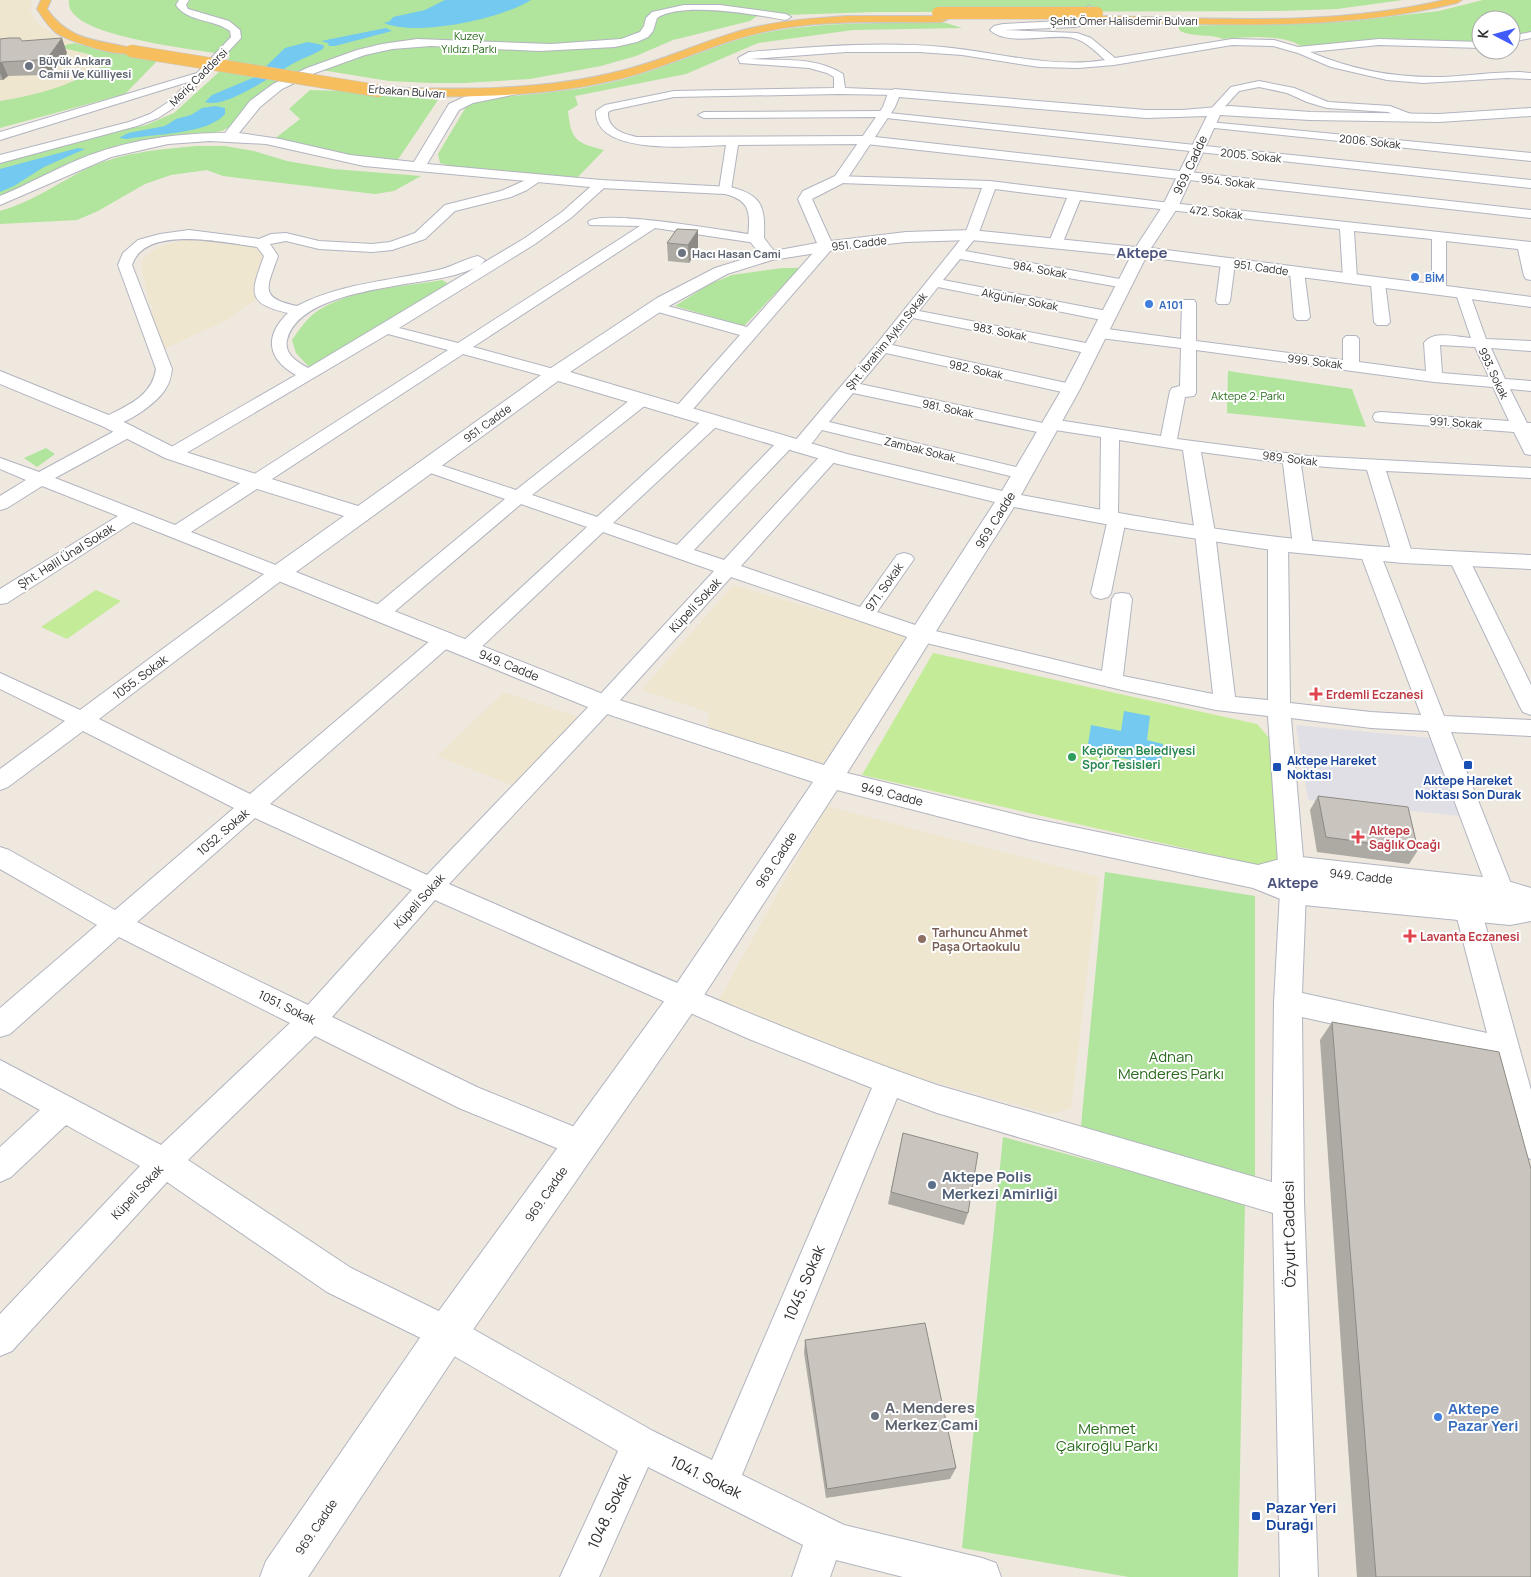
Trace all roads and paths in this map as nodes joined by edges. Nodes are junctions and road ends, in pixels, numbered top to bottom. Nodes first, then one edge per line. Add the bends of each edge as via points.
1 (46, 0) edge
2 (184, 0) edge
3 (1422, 0) edge
4 (1457, 0) edge
5 (1095, 14) junction
6 (62, 18) dead end
7 (788, 20) junction
8 (697, 36) dead end
9 (1471, 45) edge
10 (1298, 50) junction
11 (655, 52) dead end
12 (1114, 62) junction
13 (201, 75) junction
14 (1531, 76) edge
15 (512, 91) junction
16 (840, 91) junction
17 (421, 93) junction
18 (894, 93) junction
19 (1531, 112) edge
20 (704, 115) dead end
21 (884, 115) junction
22 (1412, 118) junction
23 (1207, 128) junction
24 (90, 134) junction
25 (0, 136) edge
26 (229, 137) junction
27 (866, 140) junction
28 (733, 142) junction
29 (120, 150) junction
30 (1531, 157) edge
31 (0, 159) edge
32 (411, 166) junction
33 (1184, 176) junction
34 (537, 178) junction
35 (840, 179) junction
36 (600, 184) junction
37 (1531, 184) edge
38 (990, 185) junction
39 (725, 190) junction
40 (1075, 195) junction
41 (0, 201) edge
42 (1170, 207) junction
43 (1531, 214) edge
44 (595, 222) dead end
45 (653, 224) junction
46 (1347, 226) junction
47 (970, 235) junction
48 (1439, 236) junction
49 (516, 238) dead end
50 (756, 239) junction
51 (1056, 242) junction
52 (261, 243) junction
53 (1528, 246) edge
54 (826, 247) junction
55 (1141, 252) junction
56 (956, 254) junction
57 (770, 256) junction
58 (1228, 263) junction
59 (1297, 272) junction
60 (1531, 276) edge
61 (1350, 279) junction
62 (934, 282) junction
63 (1378, 283) junction
64 (1124, 284) junction
65 (1439, 291) junction
66 (1463, 294) junction
67 (1223, 301) dead end
68 (1531, 302) edge
69 (1189, 303) dead end
70 (656, 307) junction
71 (300, 311) junction
72 (909, 313) junction
73 (1302, 317) dead end
74 (1382, 322) dead end
75 (387, 329) junction
76 (750, 333) junction
77 (1099, 333) junction
78 (1350, 339) dead end
79 (1480, 342) junction
80 (1188, 345) junction
81 (1531, 346) edge
82 (460, 348) junction
83 (882, 348) junction
84 (1351, 366) junction
85 (307, 374) junction
86 (555, 374) junction
87 (0, 377) edge
88 (1434, 377) junction
89 (1499, 384) junction
90 (1531, 386) edge
91 (848, 387) junction
92 (1071, 389) junction
93 (641, 400) junction
94 (681, 412) junction
95 (1380, 416) dead end
96 (712, 421) junction
97 (108, 422) junction
98 (818, 424) junction
99 (1049, 427) junction
100 (1525, 427) edge
101 (128, 431) junction
102 (1110, 433) junction
103 (1168, 442) junction
104 (792, 445) junction
105 (1191, 446) junction
106 (1531, 450) edge
107 (172, 454) junction
108 (830, 456) junction
109 (1291, 458) junction
110 (0, 463) edge
111 (1375, 465) junction
112 (428, 466) junction
113 (1531, 473) edge
114 (1022, 474) junction
115 (40, 479) junction
116 (255, 482) junction
117 (518, 498) junction
118 (1008, 499) junction
119 (0, 504) edge
120 (361, 514) junction
121 (132, 515) junction
122 (1113, 519) junction
123 (600, 526) junction
124 (176, 533) junction
125 (1205, 533) junction
126 (1278, 544) junction
127 (1303, 546) junction
128 (1370, 553) junction
129 (680, 554) junction
130 (1403, 556) junction
131 (904, 559) dead end
132 (1459, 559) junction
133 (1531, 562) edge
134 (727, 570) junction
135 (279, 573) junction
136 (1101, 593) dead end
137 (0, 598) edge
138 (1122, 599) dead end
139 (380, 613) junction
140 (864, 616) junction
141 (922, 635) junction
142 (456, 644) junction
143 (0, 680) edge
144 (1112, 680) junction
145 (1224, 703) junction
146 (604, 704) junction
147 (1531, 707) edge
148 (1283, 710) junction
149 (83, 719) junction
150 (1439, 723) junction
151 (1531, 728) edge
152 (830, 778) junction
153 (0, 781) edge
154 (252, 806) junction
155 (0, 858) edge
156 (1299, 881) junction
157 (430, 888) junction
158 (1465, 898) junction
159 (1518, 903) edge
160 (117, 924) junction
161 (684, 999) junction
162 (1288, 1002) junction
163 (312, 1020) junction
164 (0, 1025) edge
165 (1506, 1050) junction
166 (0, 1073) edge
167 (888, 1082) junction
168 (63, 1108) junction
169 (581, 1144) junction
170 (1531, 1144) edge
171 (164, 1163) junction
172 (0, 1166) edge
173 (1288, 1202) junction
174 (447, 1333) junction
175 (0, 1339) edge
176 (640, 1444) junction
177 (720, 1484) junction
178 (825, 1536) junction
179 (282, 1577) edge
180 (578, 1577) edge
181 (811, 1577) edge
182 (982, 1577) edge
183 (1299, 1577) edge

1 - 17 highway, Erbakan Bulvarı, bridge via 42,9 55,26 76,38 102,46 379,91
2 - 13 street, Meriç Caddersi via 181,5 185,11 226,23 235,30 236,38
3 - 5 highway, Şehit Ömer Halisdemir Bulvarı via 1320,13
4 - 5 highway, Şehit Ömer Halisdemir Bulvarı via 1385,14 1302,20
5 - 7 highway, Şehit Ömer Halisdemir Bulvarı
5 - 12 street via 1075,24 996,30 1083,38
6 - 11 highway, Erbakan Bulvarı via 75,30 107,38 394,83 465,86 528,81 577,75
7 - 8 highway via 742,25
7 - 15 highway, Erbakan Bulvarı via 734,35 620,75
7 - 26 street via 692,7 654,15 644,35 611,44 545,48 438,42 375,48 286,80 255,104
9 - 10 street via 1379,42
10 - 12 street via 1274,43 1232,42
10 - 14 street via 1319,60 1398,78 1432,80
12 - 16 street via 1052,66 958,52 873,47 742,58 747,62 827,69 839,76
13 - 24 street, Meriç Caddersi via 174,103 154,116
13 - 25 street
15 - 17 highway, Erbakan Bulvarı
15 - 32 street via 454,106
16 - 18 street
16 - 28 street, 954. Sokak via 674,94 609,107 602,112 604,126 622,138 674,143
17 - 32 street via 447,101
18 - 21 street
18 - 23 street via 1146,114 1182,114
19 - 22 street
20 - 21 street, 2005. Sokak
21 - 23 street, 2005. Sokak
21 - 27 street
22 - 23 street via 1310,116
22 - 23 street via 1390,109 1321,104 1290,90 1266,85 1238,87 1221,103
23 - 30 street, 2006. Sokak
23 - 33 street, 969. Cadde
23 - 37 street, 2005. Sokak
24 - 29 street
24 - 31 street, Meriç Caddersi
26 - 29 street via 176,139
26 - 32 street via 265,139 336,158
27 - 28 street, 954. Sokak
27 - 33 street, 954. Sokak
27 - 35 street
28 - 39 street
29 - 41 street via 86,161 34,188
32 - 34 street
33 - 42 street, 969. Cadde
33 - 43 street, 954. Sokak
34 - 36 street
34 - 52 street via 506,194 450,208 420,236 392,246 318,245 286,237 271,238
35 - 38 street, 472. Sokak
35 - 54 street via 808,194 805,199
36 - 39 street
36 - 75 street via 546,230
38 - 40 street, 472. Sokak
38 - 47 street, Şht. İbrahim Aykın Sokak
39 - 50 street via 741,195 755,206 758,213
40 - 42 street, 472. Sokak
40 - 51 street
42 - 46 street, 472. Sokak via 1254,223
42 - 55 street, 969. Cadde
44 - 45 street
45 - 50 street
45 - 82 street
46 - 48 street, 472. Sokak
46 - 61 street
47 - 51 street, 951. Cadde
47 - 54 street, 951. Cadde via 906,237
47 - 56 street, Şht. İbrahim Aykın Sokak
48 - 53 street, 472. Sokak
48 - 65 street
49 - 71 street via 459,268 341,293
50 - 57 street
51 - 55 street, 951. Cadde
52 - 71 street via 271,256 260,293 269,302
52 - 97 street via 198,234 178,235 150,241 128,256 125,265 164,369 164,378 152,395
53 - 60 street
54 - 57 street, 951. Cadde
54 - 76 street
55 - 58 street, 951. Cadde
55 - 64 street, 969. Cadde
56 - 62 street, Şht. İbrahim Aykın Sokak
56 - 64 street, 984. Sokak
57 - 70 street, 951. Cadde via 721,271
58 - 59 street, 951. Cadde
58 - 67 street
59 - 61 street, 951. Cadde
59 - 73 street
61 - 63 street, 951. Cadde
62 - 72 street, Şht. İbrahim Aykın Sokak
62 - 77 street, Akgünler Sokak
63 - 65 street, 951. Cadde
63 - 74 street
64 - 77 street, 969. Cadde
65 - 66 street, 951. Cadde
66 - 68 street, 951. Cadde
66 - 79 street, 993. Sokak
69 - 80 street
70 - 76 street
70 - 86 street, 951. Cadde
71 - 85 street via 284,326 279,345 286,362
72 - 77 street, 983. Sokak
72 - 83 street, Şht. İbrahim Aykın Sokak
75 - 82 street
75 - 85 street
76 - 94 street
77 - 80 street, 999. Sokak
77 - 92 street, 969. Cadde
78 - 84 street
79 - 81 street
79 - 88 street via 1447,340 1432,343
79 - 89 street, 993. Sokak
80 - 84 street, 999. Sokak
80 - 103 street via 1188,393 1178,391
82 - 86 street
82 - 116 street
83 - 91 street, Şht. İbrahim Aykın Sokak
83 - 92 street, 982. Sokak
84 - 88 street, 999. Sokak
85 - 107 street
86 - 93 street
86 - 112 street, 951. Cadde
87 - 97 street
88 - 89 street, 999. Sokak
89 - 90 street, 999. Sokak
89 - 100 street, 993. Sokak
91 - 98 street, Şht. İbrahim Aykın Sokak
91 - 99 street, 981. Sokak
92 - 99 street, 969. Cadde
93 - 94 street
93 - 117 street
94 - 96 street
95 - 100 street, 991. Sokak
96 - 104 street
96 - 123 street, 1052. Sokak
97 - 101 street
98 - 104 street, Şht. İbrahim Aykın Sokak
98 - 114 street, Zambak Sokak
99 - 102 street, 989. Sokak
99 - 114 street, 969. Cadde
100 - 106 street, 993. Sokak
101 - 107 street
101 - 115 street
102 - 103 street, 989. Sokak
102 - 122 street
103 - 105 street, 989. Sokak
104 - 108 street
104 - 129 street, Şht. İbrahim Aykın Sokak
105 - 109 street, 989. Sokak
105 - 125 street
107 - 116 street
108 - 118 street
108 - 134 street, Küpeli Sokak
109 - 111 street, 989. Sokak
109 - 127 street
110 - 115 street
111 - 113 street, 989. Sokak
111 - 130 street
112 - 117 street
112 - 120 street, 951. Cadde
114 - 118 street, 969. Cadde
115 - 119 street
115 - 121 street
116 - 120 street
116 - 124 street
117 - 123 street
117 - 139 street
118 - 122 street
118 - 141 street, 969. Cadde
120 - 135 street, 951. Cadde
121 - 124 street
121 - 137 street, Şht. Halil Ünal Sokak
122 - 125 street
122 - 136 street
123 - 129 street
123 - 142 street, 1052. Sokak
124 - 135 street
125 - 126 street
125 - 145 street
126 - 127 street
126 - 148 street, Özyurt Caddesi
127 - 128 street
128 - 130 street
128 - 150 street
129 - 134 street
130 - 132 street
131 - 140 street, 971. Sokak
132 - 133 street
132 - 147 street
134 - 140 street
134 - 146 street, Küpeli Sokak
135 - 139 street, 949. Cadde
135 - 149 street, 1055. Sokak
138 - 144 street
139 - 142 street, 949. Cadde
140 - 141 street
141 - 144 street
141 - 152 street, 969. Cadde
142 - 146 street, 949. Cadde
142 - 154 street, 1052. Sokak
143 - 149 street
144 - 145 street
145 - 148 street
146 - 152 street, 949. Cadde
146 - 157 street, Küpeli Sokak
148 - 150 street via 1371,720
148 - 156 street, Özyurt Caddesi
149 - 153 street, 1055. Sokak
149 - 154 street
150 - 151 street
150 - 159 street
152 - 156 street, 949. Cadde via 1030,829 1258,877
152 - 161 street, 969. Cadde
154 - 157 street
154 - 160 street, 1052. Sokak
155 - 160 street, 1051. Sokak
156 - 158 street, 949. Cadde
156 - 162 street, Özyurt Caddesi
157 - 161 street
157 - 163 street, Küpeli Sokak
158 - 159 street, 949. Cadde
158 - 165 street
160 - 163 street, 1051. Sokak
160 - 164 street, 1052. Sokak
161 - 167 street
161 - 169 street, 969. Cadde
162 - 165 street
162 - 173 street, Özyurt Caddesi
163 - 169 street, 1051. Sokak via 469,1098
163 - 171 street, Küpeli Sokak
165 - 170 street
166 - 168 street, 1041. Sokak
167 - 173 street
167 - 177 street, 1045. Sokak
168 - 171 street, 1041. Sokak
168 - 172 street
169 - 174 street, 969. Cadde
171 - 174 street, 1041. Sokak via 339,1280
171 - 175 street, Küpeli Sokak
173 - 183 street, Özyurt Caddesi
174 - 176 street, 1041. Sokak
174 - 179 street, 969. Cadde
176 - 177 street, 1041. Sokak
176 - 180 street, 1048. Sokak
177 - 178 street, 1041. Sokak
178 - 181 street
178 - 182 street, 1041. Sokak via 840,1543

